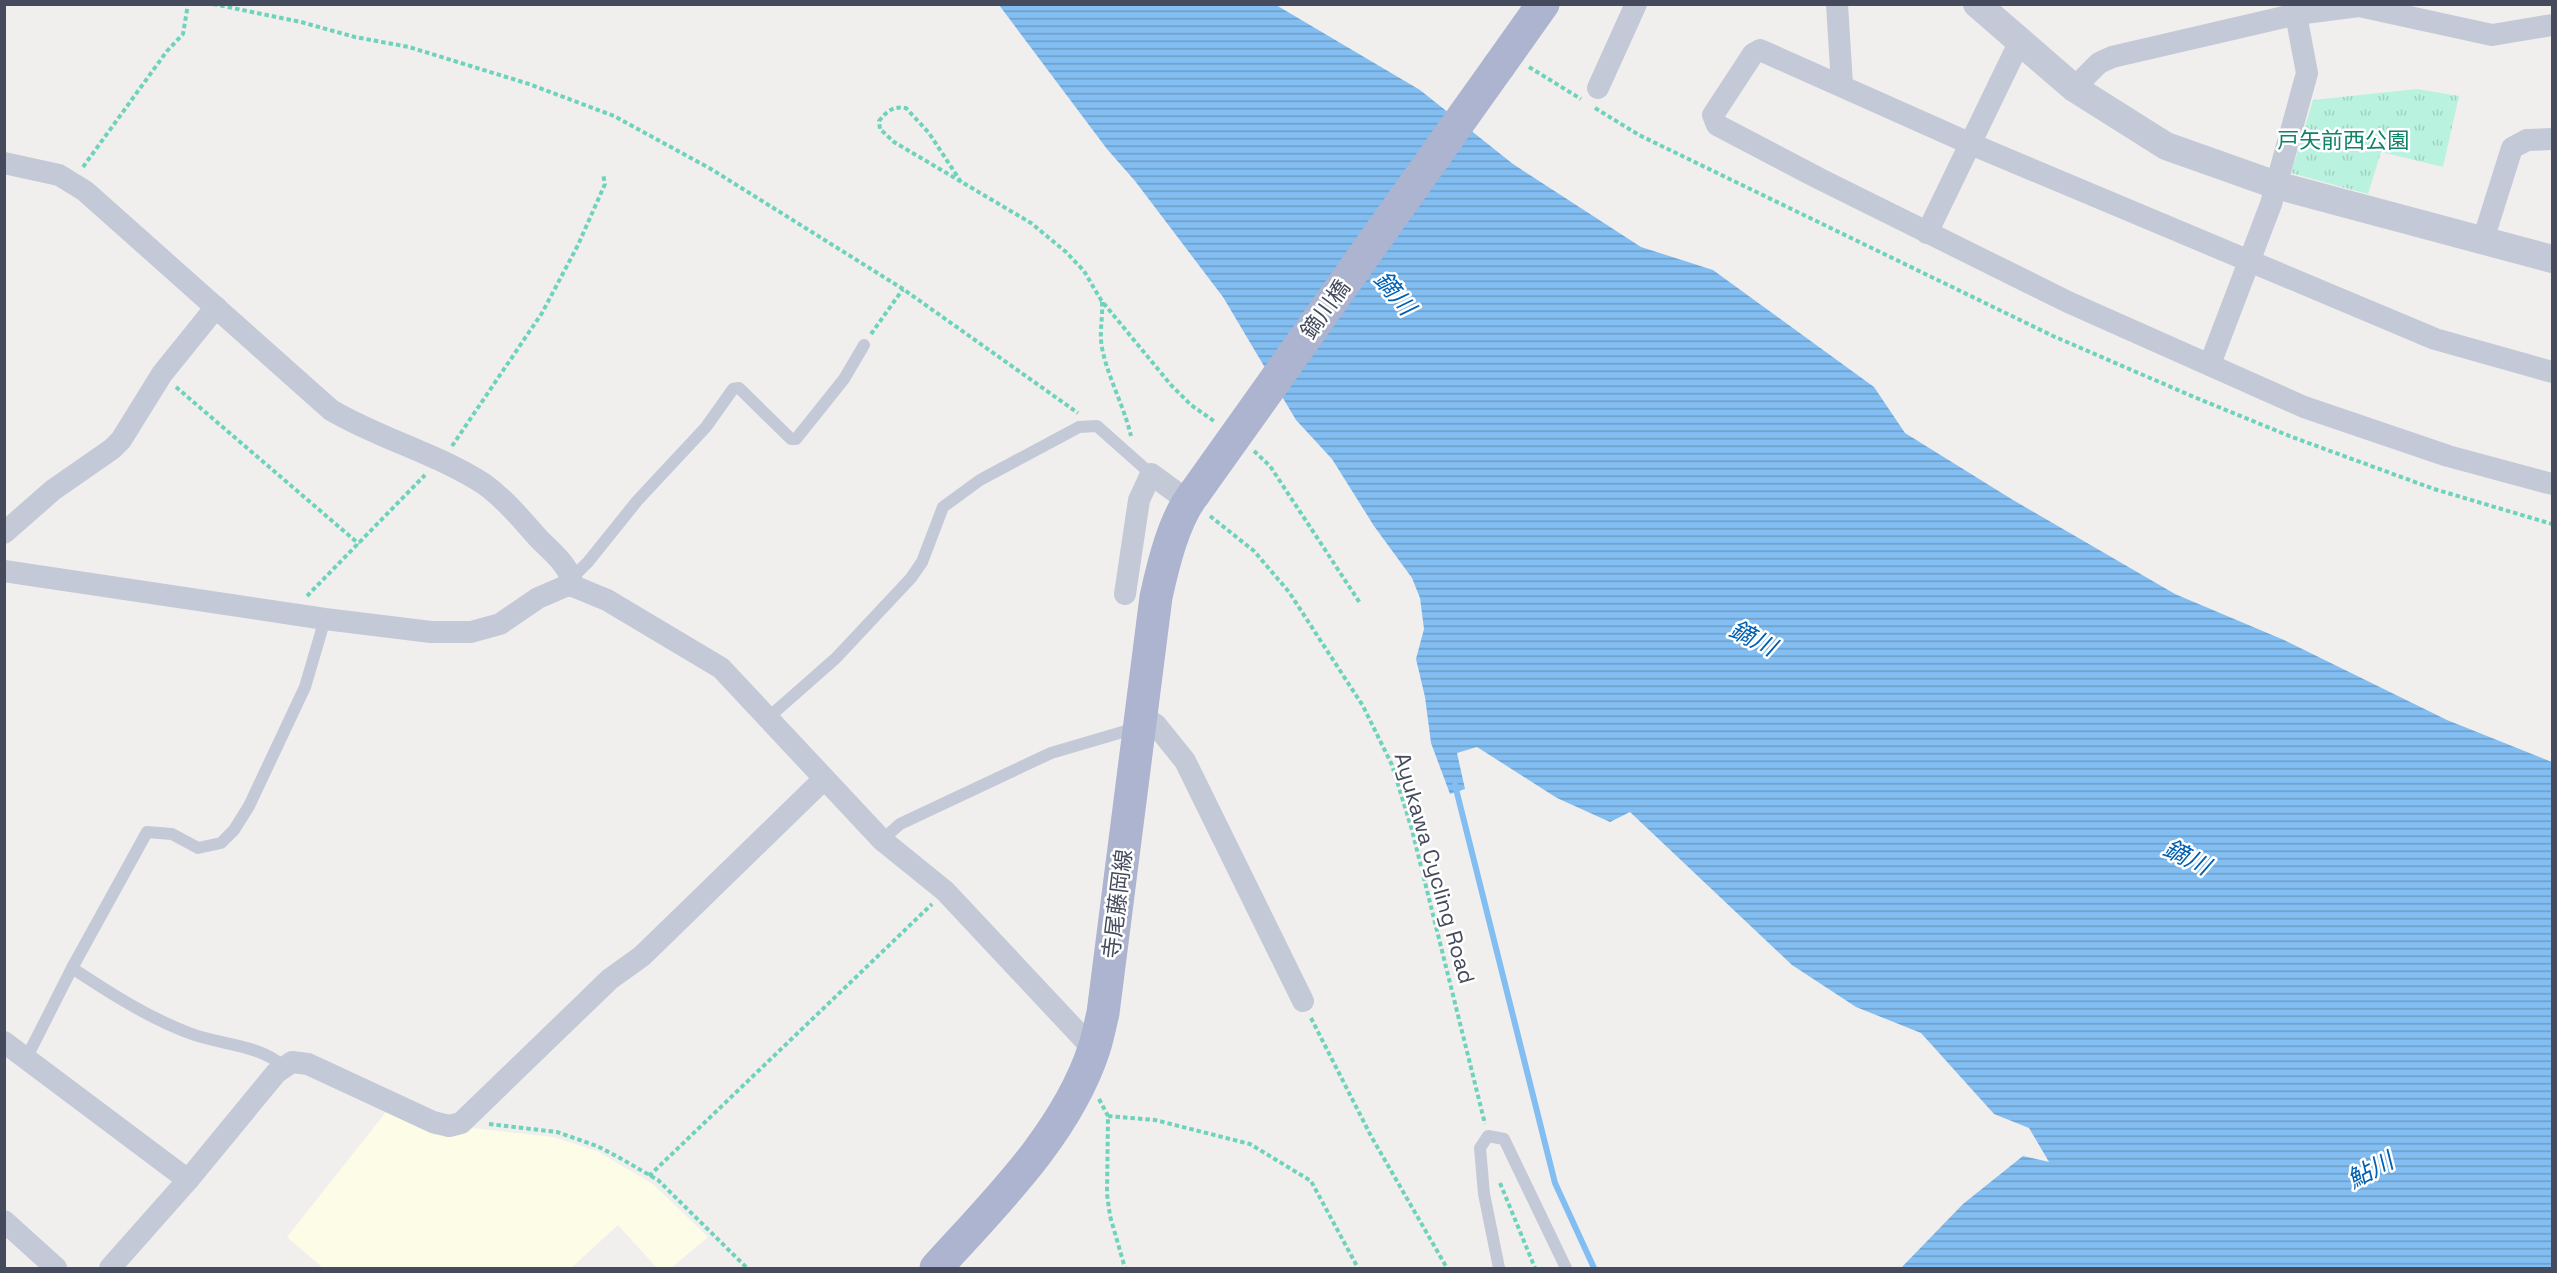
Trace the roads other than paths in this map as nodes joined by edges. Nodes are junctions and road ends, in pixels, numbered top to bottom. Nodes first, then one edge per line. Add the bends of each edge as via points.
1 (1543, 4) edge
2 (1636, 4) edge
3 (1837, 4) edge
4 (1977, 4) edge
5 (2361, 5) edge
6 (2296, 9) edge
7 (2553, 25) edge
8 (2020, 41) junction
9 (1842, 85) junction
10 (1598, 88) dead end
11 (2074, 88) junction
12 (2553, 140) edge
13 (1971, 144) junction
14 (4, 163) edge
15 (2276, 185) junction
16 (1927, 232) junction
17 (2482, 240) junction
18 (2553, 259) edge
19 (2250, 260) junction
20 (216, 307) junction
21 (864, 345) dead end
22 (2210, 364) junction
23 (2553, 372) edge
24 (1150, 474) junction
25 (2553, 484) edge
26 (1191, 498) junction
27 (4, 533) edge
28 (4, 571) edge
29 (572, 583) junction
30 (1125, 594) dead end
31 (325, 619) junction
32 (769, 717) junction
33 (1140, 723) junction
34 (824, 779) junction
35 (882, 840) junction
36 (72, 968) junction
37 (1302, 1001) road end
38 (4, 1042) edge
39 (27, 1057) junction
40 (1088, 1064) junction
41 (283, 1066) junction
42 (188, 1180) junction
43 (4, 1221) edge
44 (56, 1269) edge
45 (110, 1269) edge
46 (936, 1269) edge
47 (1499, 1269) edge
48 (1566, 1269) edge

1 - 26 main road, 鏑川橋, bridge
2 - 10 street
3 - 9 street
4 - 8 street
5 - 6 street
5 - 7 street via 2492,35
6 - 11 street via 2112,57 2099,63
6 - 15 street via 2307,73
8 - 11 street
8 - 13 street
9 - 13 street
9 - 16 street via 1760,50 1753,54 1713,115 1717,124
11 - 15 street via 2166,146
12 - 17 street via 2527,140 2512,148
13 - 16 street
13 - 19 street
14 - 20 street via 72,182
15 - 17 street
15 - 19 street
16 - 22 street via 2068,302
17 - 18 street
19 - 22 street
19 - 23 street via 2435,339
20 - 27 street via 162,375 116,445 53,490
20 - 29 street via 331,410 485,485 565,566
21 - 29 lane via 844,379 796,439 791,439 739,388 733,389 706,427 637,501
22 - 25 street via 2304,407 2448,456
24 - 26 street
24 - 30 street via 1139,500
24 - 32 lane via 1097,426 1089,426 1079,427 980,480 943,507 922,562 911,578 836,658
26 - 33 main road, 寺尾藤岡線 via 1162,570
28 - 31 street
29 - 31 street via 538,598 500,624 471,632 431,632
29 - 32 street via 721,668
31 - 36 lane via 305,687 249,807 234,830 221,843 198,848 172,834 147,832
32 - 34 street
33 - 35 lane via 1126,731 1051,753 900,824
33 - 37 street via 1156,725 1185,761
33 - 40 main road, 寺尾藤岡線 via 1104,1013
34 - 35 street
34 - 41 street via 642,956 610,979 468,1118 455,1125 441,1125 308,1064 292,1062
35 - 40 street via 945,891
36 - 39 lane
36 - 41 lane via 164,1023 270,1055
38 - 39 street
39 - 42 street
40 - 46 main road, 寺尾藤岡線 via 1049,1134 1013,1182
41 - 42 street
42 - 45 street
43 - 44 street
47 - 48 lane via 1484,1194 1480,1148 1488,1136 1504,1139

